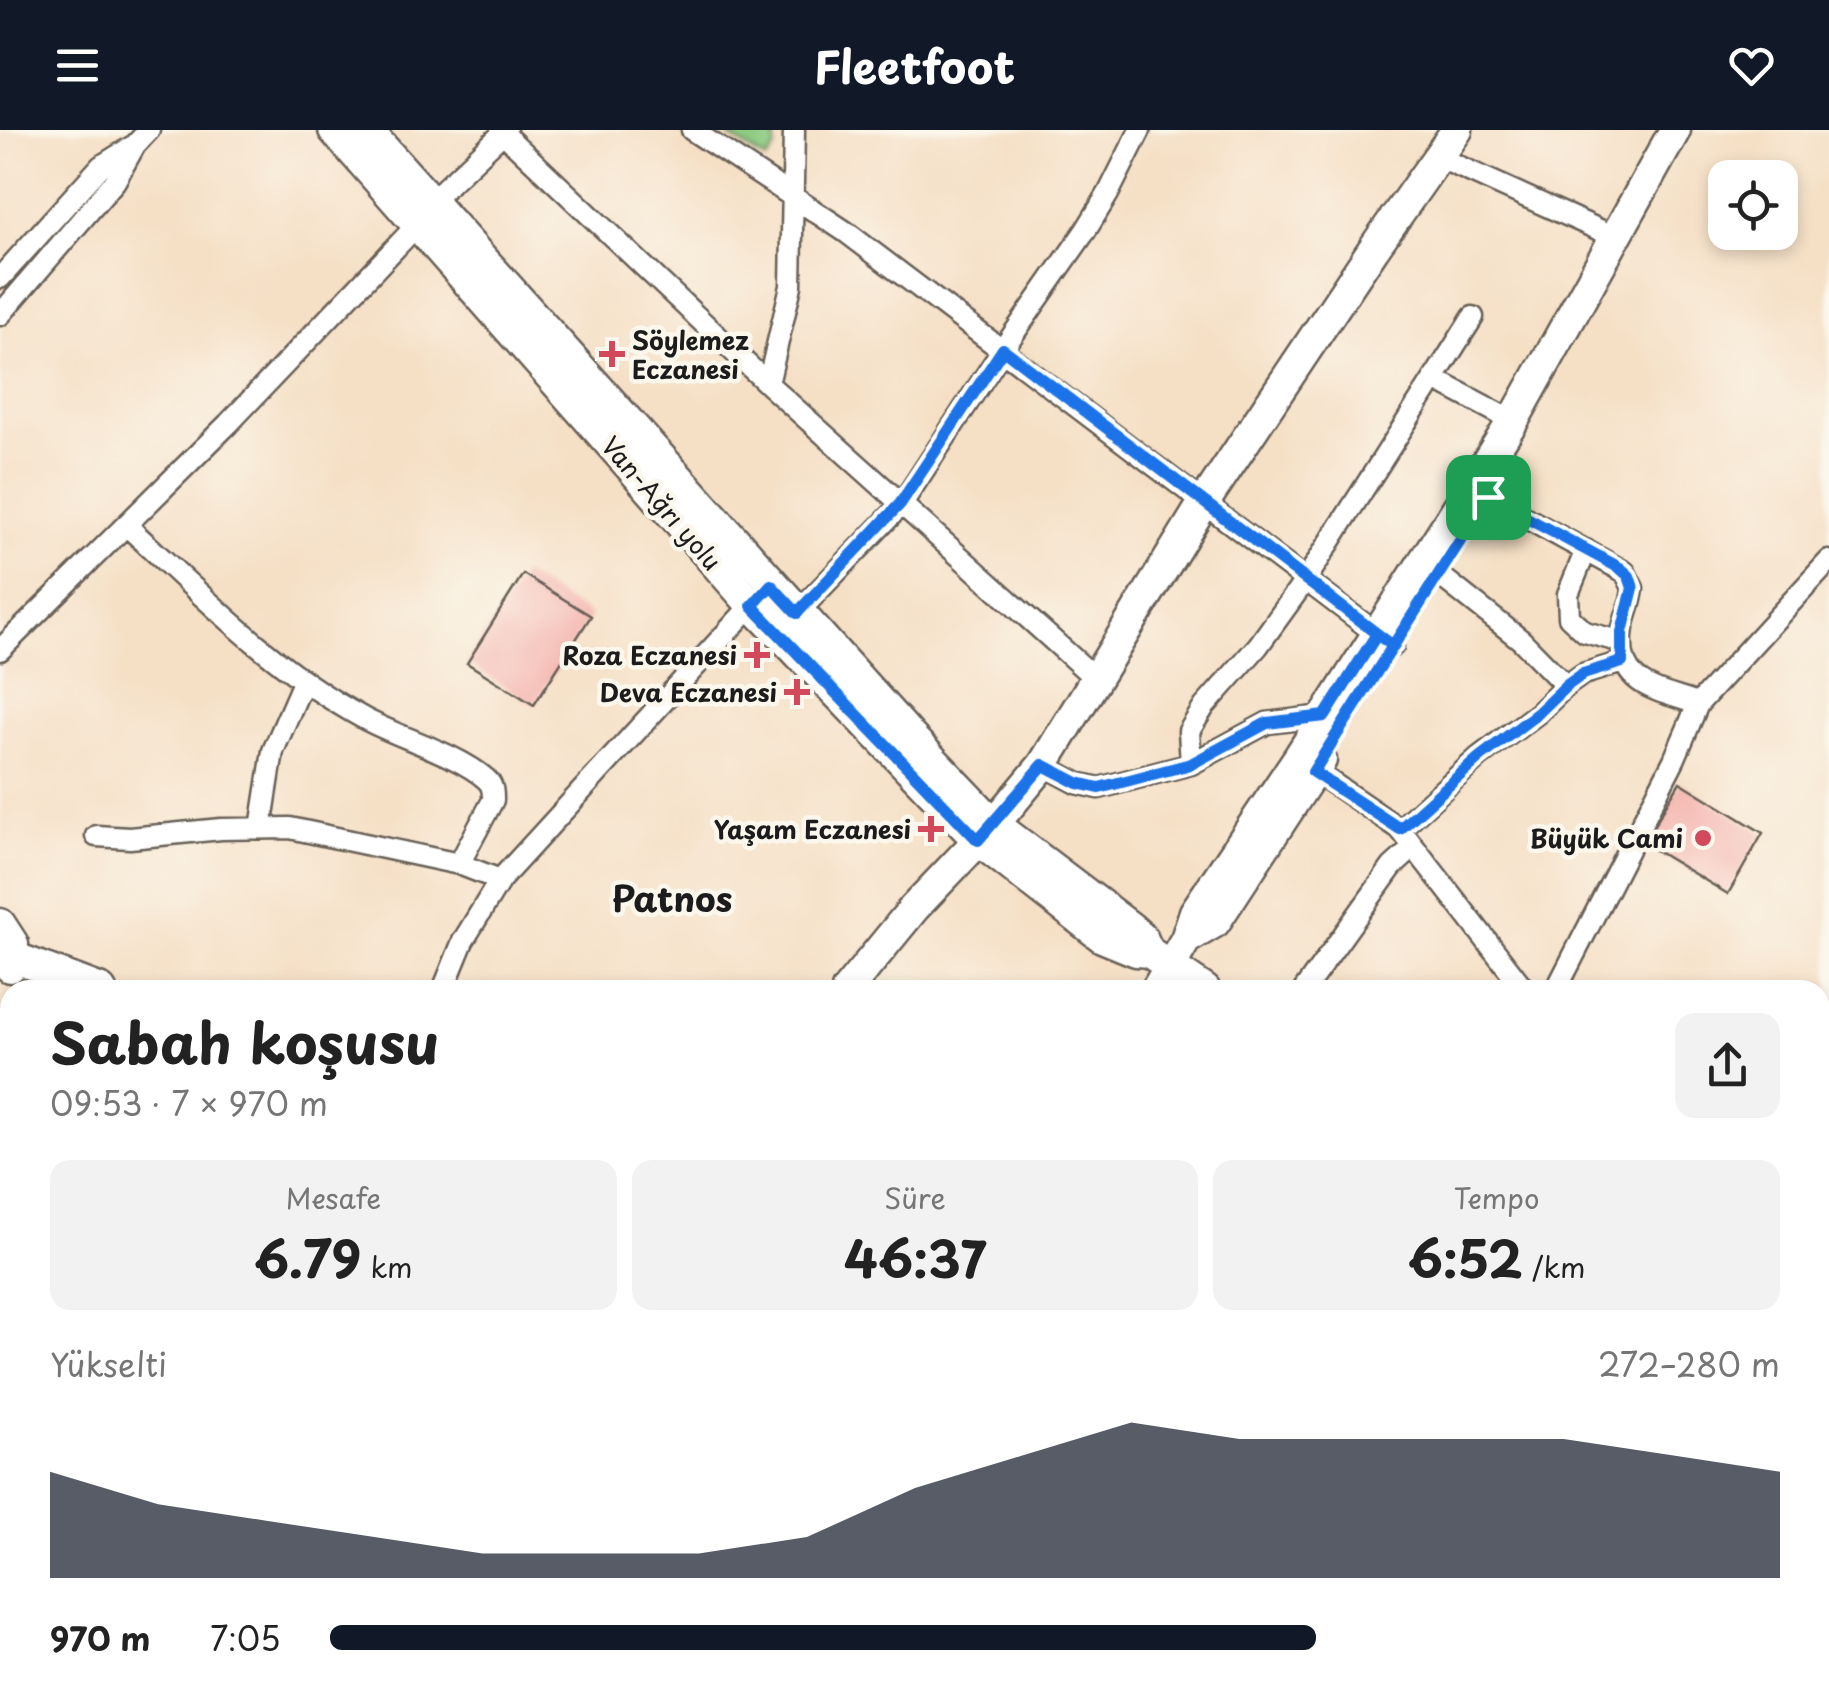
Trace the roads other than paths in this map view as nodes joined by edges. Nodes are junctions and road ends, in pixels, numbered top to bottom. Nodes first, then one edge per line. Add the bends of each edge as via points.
1 (334, 130) edge
2 (367, 130) edge
3 (692, 130) edge
4 (794, 130) edge
5 (1140, 130) edge
6 (1457, 130) edge
7 (1674, 130) edge
8 (1692, 130) edge
9 (504, 131) edge
10 (142, 138) edge
11 (1438, 158) junction
12 (792, 196) junction
13 (424, 212) junction
14 (1615, 236) junction
15 (0, 278) edge
16 (0, 316) edge
17 (1474, 317) dead end
18 (1003, 349) junction
19 (1434, 378) junction
20 (768, 384) junction
21 (1513, 421) junction
22 (1488, 497) junction
23 (900, 504) junction
24 (1204, 504) junction
25 (126, 525) junction
26 (1586, 550) junction
27 (1829, 561) edge
28 (1438, 574) junction
29 (1306, 578) junction
30 (761, 595) junction
31 (797, 613) junction
32 (1385, 640) junction
33 (0, 650) edge
34 (1622, 652) junction
35 (1096, 679) junction
36 (303, 682) junction
37 (1566, 686) junction
38 (1698, 704) junction
39 (1325, 716) junction
40 (1191, 764) junction
41 (1306, 764) junction
42 (1043, 765) junction
43 (261, 828) junction
44 (1400, 829) junction
45 (986, 832) junction
46 (96, 836) dead end
47 (1414, 847) junction
48 (459, 864) junction
49 (500, 880) junction
50 (0, 924) edge
51 (4, 968) edge
52 (1158, 970) edge
53 (30, 980) edge
54 (56, 980) edge
55 (447, 980) edge
56 (856, 980) edge
57 (1182, 980) edge
58 (1311, 980) edge
59 (1518, 980) edge
60 (1565, 980) edge

1 - 13 main road, Van-Ağrı yolu
2 - 13 main road
3 - 12 street
4 - 12 street
5 - 18 street via 1086,230
6 - 11 main road
7 - 14 main road
8 - 22 main road
9 - 13 street
9 - 20 street
10 - 15 street via 101,166
10 - 16 street via 115,181
11 - 14 street
11 - 24 main road
12 - 18 street
12 - 20 street via 790,286
13 - 25 street
13 - 30 main road, Van-Ağrı yolu
14 - 21 main road
17 - 19 street
18 - 23 street
18 - 24 street
19 - 21 street
19 - 29 street
20 - 23 street
21 - 32 main road
22 - 26 street
22 - 28 main road
23 - 31 street
23 - 35 street
24 - 29 street
24 - 35 main road
25 - 33 street
25 - 36 street
26 - 34 street via 1632,582
26 - 34 street via 1568,594 1569,617
27 - 38 street
28 - 32 main road
28 - 37 street
29 - 32 street
29 - 40 street via 1189,731
30 - 31 main road
30 - 45 main road, Van-Ağrı yolu
30 - 49 street
31 - 45 main road
32 - 39 main road
32 - 41 main road
34 - 37 street
34 - 38 street via 1628,672
35 - 42 main road
36 - 43 street via 273,752
36 - 48 street via 490,784 493,800
37 - 44 street
38 - 60 street
39 - 40 street via 1267,723
39 - 41 main road
40 - 42 street via 1092,788
41 - 44 street
41 - 52 main road via 1214,922 1186,939
42 - 45 main road
43 - 46 street
43 - 48 street via 290,828
44 - 47 street
45 - 52 main road, Van-Ağrı yolu via 1102,937
45 - 56 main road
47 - 58 street via 1392,866
47 - 59 street
48 - 49 street
49 - 55 street
50 - 51 main road via 13,944
51 - 53 main road
51 - 54 main road
52 - 57 main road, Van-Ağrı yolu

